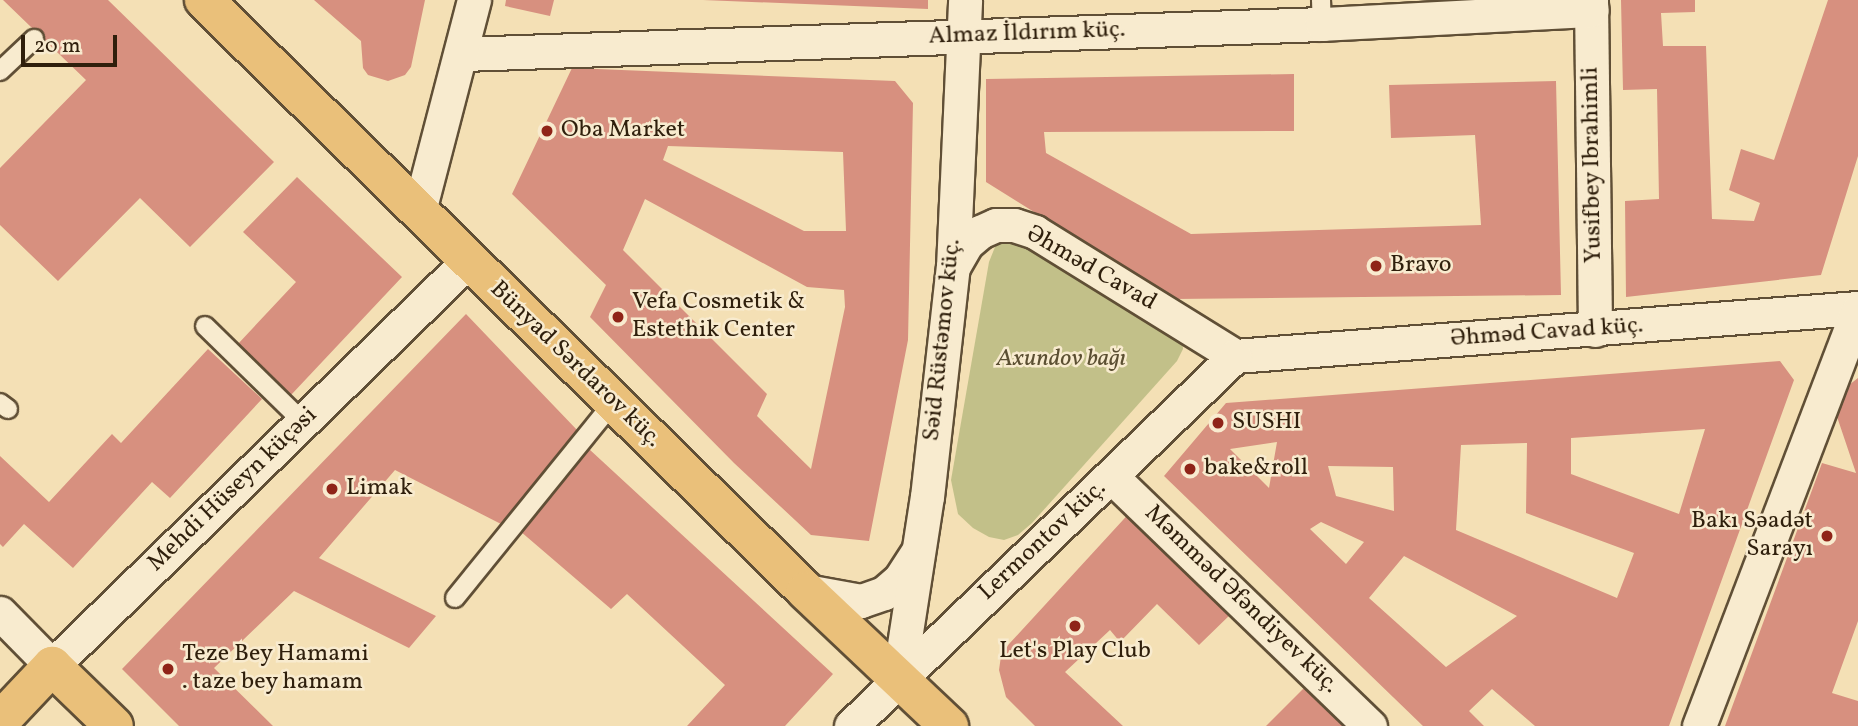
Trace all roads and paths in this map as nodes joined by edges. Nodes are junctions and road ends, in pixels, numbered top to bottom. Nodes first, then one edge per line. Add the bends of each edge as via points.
1 (204, 0) edge
2 (474, 0) edge
3 (965, 0) edge
4 (1591, 5) edge
5 (1321, 12) edge
6 (964, 36) junction
7 (34, 39) dead end
8 (463, 54) junction
9 (0, 71) edge
10 (419, 211) junction
11 (468, 261) junction
12 (953, 267) junction
13 (1858, 309) edge
14 (205, 326) dead end
15 (1595, 330) junction
16 (1235, 356) junction
17 (613, 403) junction
18 (303, 422) junction
19 (1111, 476) junction
20 (919, 549) junction
21 (806, 591) junction
22 (455, 598) dead end
23 (0, 613) edge
24 (52, 666) junction
25 (899, 677) junction
26 (0, 721) edge
27 (114, 726) edge
28 (851, 726) edge
29 (949, 726) edge
30 (1370, 726) edge
31 (1699, 726) edge

1 - 10 main road, Bünyad Sərdarov küç.
2 - 8 street
3 - 6 street, Səid Rüstəmov küç.
4 - 5 street, Almaz İldırım küç.
4 - 15 street, Yusifbey Ibrahimli
5 - 6 street, Almaz İldırım küç.
6 - 8 street, Almaz İldırım küç.
6 - 12 street, Səid Rüstəmov küç.
7 - 9 lane
8 - 10 street
10 - 11 main road, Bünyad Sərdarov küç.
11 - 17 main road, Bünyad Sərdarov küç.
11 - 18 street, Mehdi Hüseyn küçəsi
12 - 16 street, Əhməd Cavad via 967,243 980,232 996,225 1014,225 1035,232
12 - 20 street, Səid Rüstəmov küç.
13 - 15 street, Əhməd Cavad küç.
13 - 31 street
14 - 18 lane
15 - 16 street, Əhməd Cavad küç.
16 - 19 street, Lermontov küç.
17 - 21 main road, Bünyad Sərdarov küç.
17 - 22 lane
18 - 24 street, Mehdi Hüseyn küçəsi
19 - 25 street, Lermontov küç.
19 - 30 street, Məmməd Əfəndiyev küç.
20 - 21 street via 900,579 884,593 860,601
20 - 25 street, Səid Rüstəmov küç.
21 - 25 main road, Bünyad Sərdarov küç.
23 - 24 street
24 - 26 main road, Mehdi Hüseyn küçəsi
24 - 27 main road
25 - 28 street, Lermontov küç.
25 - 29 main road, Bünyad Sərdarov küç.

